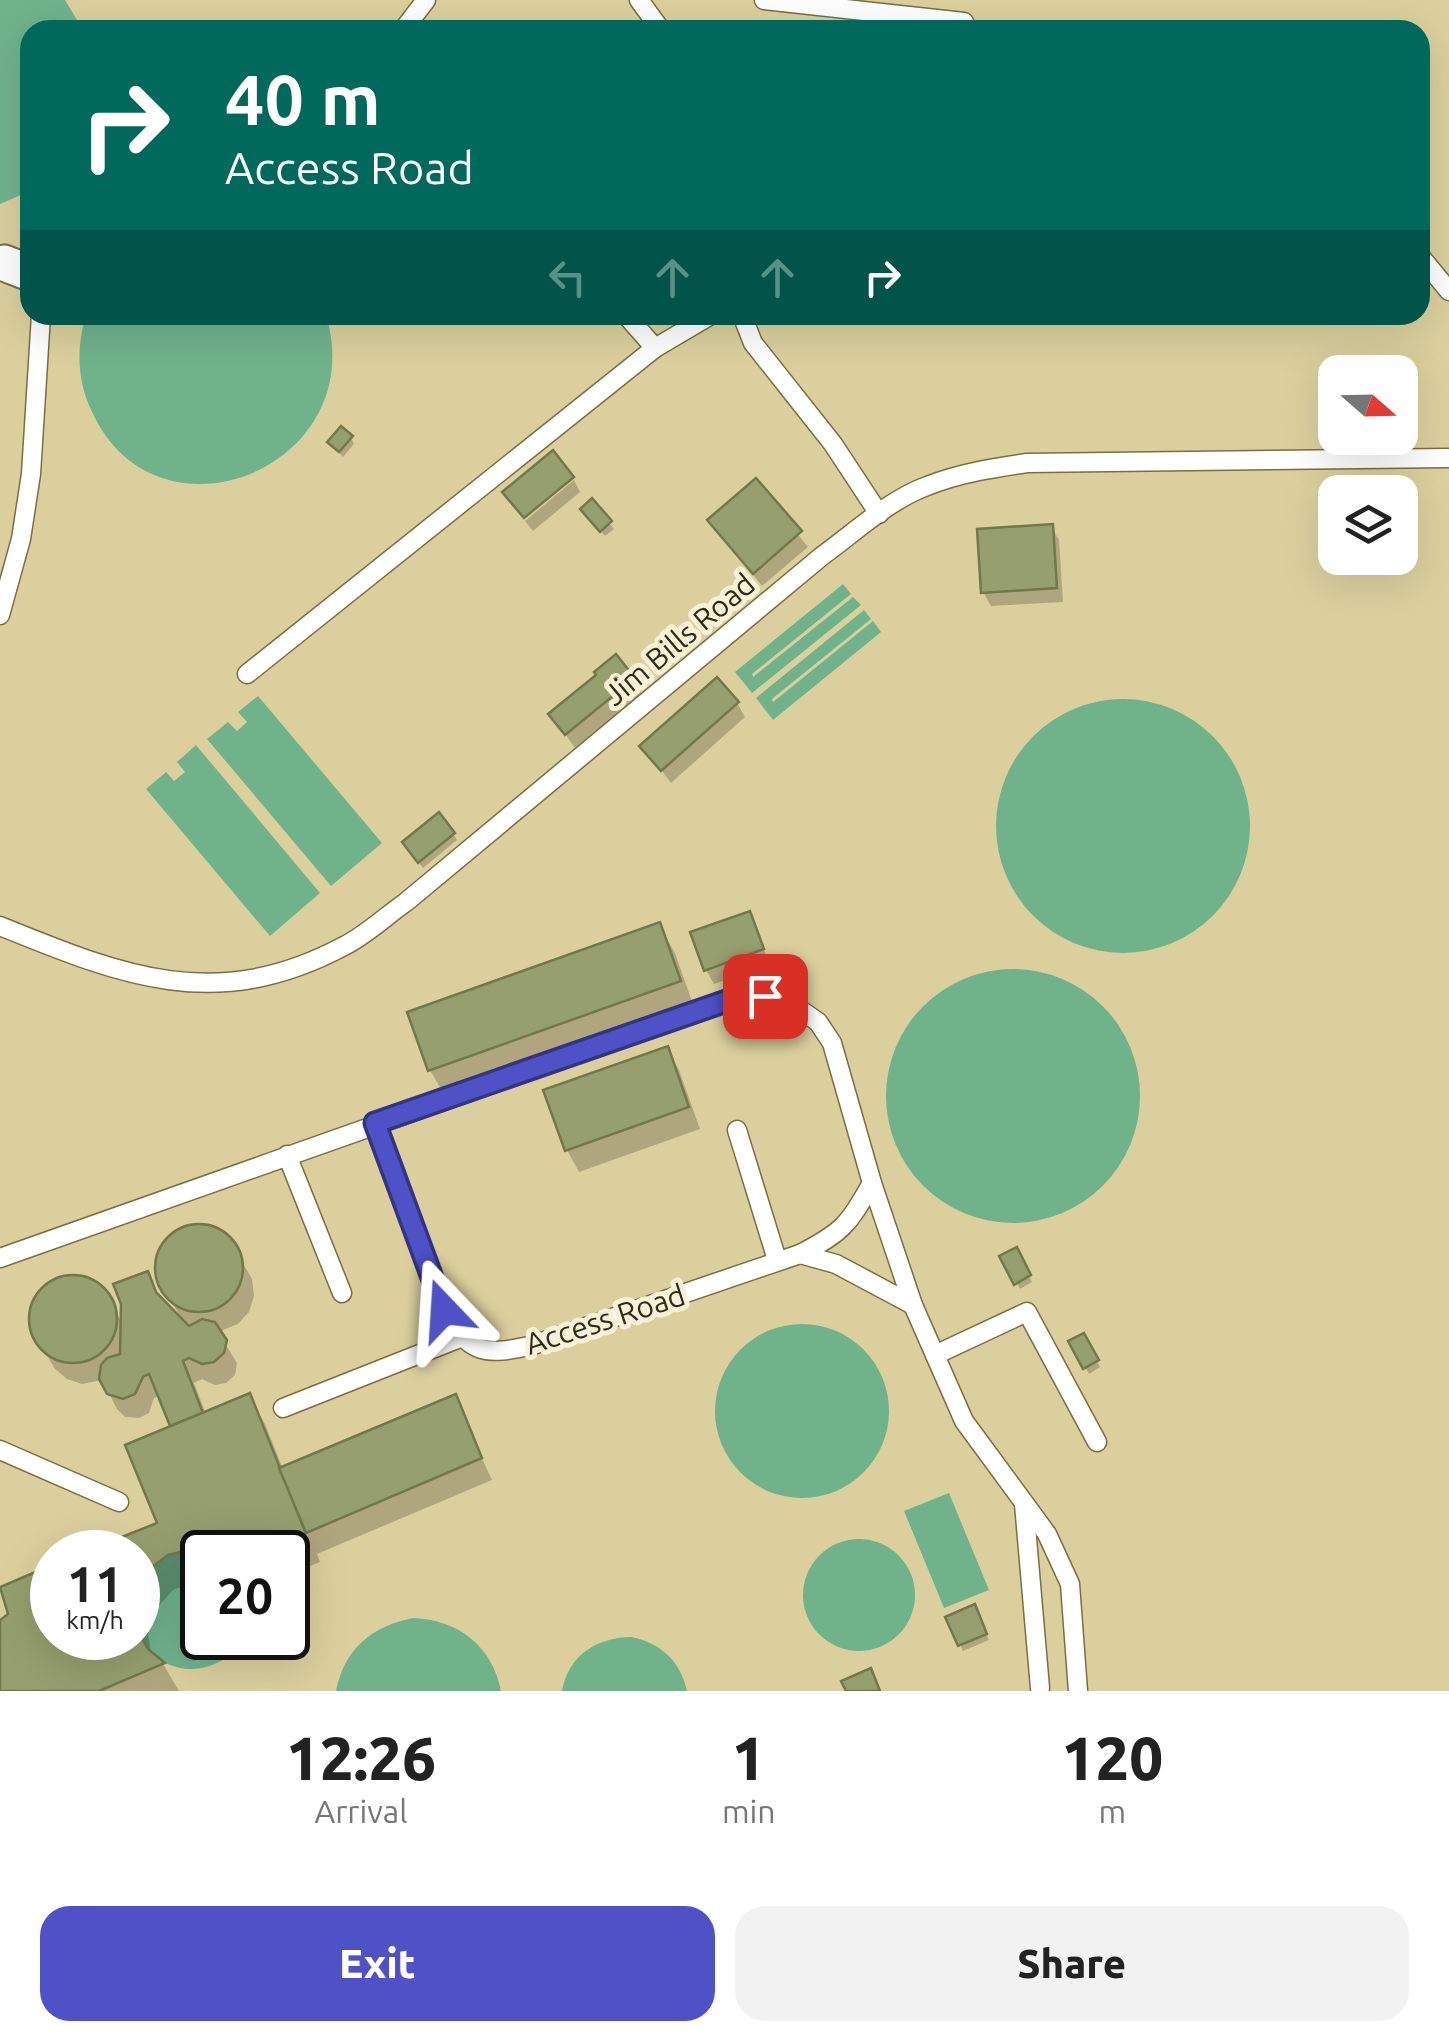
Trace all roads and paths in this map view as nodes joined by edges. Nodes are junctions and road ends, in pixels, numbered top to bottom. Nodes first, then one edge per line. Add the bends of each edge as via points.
1 (764, 0) edge
2 (946, 20) edge
3 (1430, 268) edge
4 (1449, 292) edge
5 (39, 325) edge
6 (635, 325) edge
7 (694, 325) edge
8 (746, 325) edge
9 (655, 348) junction
10 (1449, 458) edge
11 (879, 514) junction
12 (0, 615) edge
13 (247, 674) dead end
14 (0, 926) edge
15 (375, 1123) junction
16 (737, 1130) dead end
17 (287, 1155) junction
18 (872, 1183) junction
19 (800, 1254) junction
20 (0, 1258) edge
21 (777, 1260) junction
22 (342, 1293) dead end
23 (913, 1305) junction
24 (460, 1338) junction
25 (935, 1355) junction
26 (284, 1408) dead end
27 (1097, 1442) dead end
28 (0, 1450) edge
29 (119, 1502) dead end
30 (1024, 1504) junction
31 (1040, 1688) dead end
32 (1078, 1691) edge

1 - 2 lane
3 - 4 lane
5 - 12 lane via 31,474
6 - 9 lane
7 - 9 lane
8 - 11 lane via 752,343
9 - 13 lane
10 - 11 lane, Jim Bills Road via 1027,462 923,487
11 - 14 lane, Jim Bills Road via 406,902 314,960 244,980 166,982 97,966
15 - 17 lane
15 - 18 lane via 735,998 765,996 818,1022 832,1043
15 - 24 lane
16 - 21 lane
17 - 20 lane
17 - 22 lane
18 - 19 lane, Access Road via 835,1236
18 - 23 lane
19 - 21 lane, Access Road
19 - 23 lane via 836,1264
21 - 24 lane, Access Road via 533,1345 495,1354
23 - 25 lane
24 - 26 lane
25 - 27 lane via 1027,1312
25 - 30 lane via 964,1421
28 - 29 lane
30 - 31 lane
30 - 32 lane via 1070,1584

